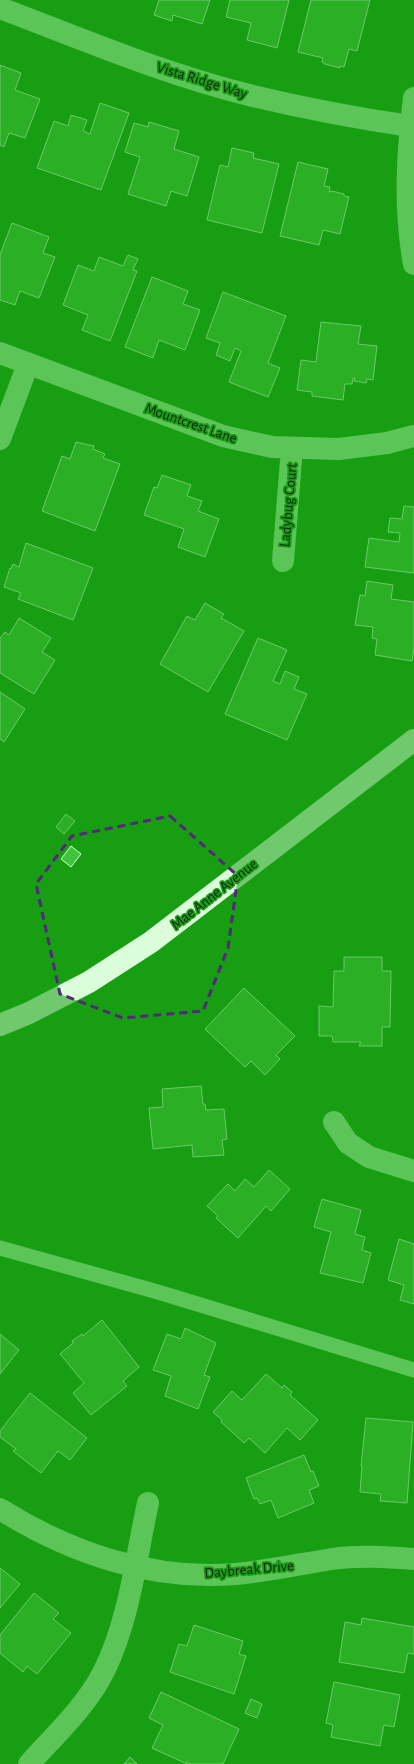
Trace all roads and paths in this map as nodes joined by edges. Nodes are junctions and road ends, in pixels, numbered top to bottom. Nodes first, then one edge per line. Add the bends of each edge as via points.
1 (0, 8) edge
2 (414, 98) edge
3 (410, 126) junction
4 (414, 264) edge
5 (0, 353) edge
6 (28, 364) junction
7 (414, 436) edge
8 (0, 439) edge
9 (292, 448) junction
10 (283, 561) dead end
11 (414, 740) edge
12 (0, 1025) edge
13 (334, 1122) dead end
14 (414, 1171) edge
15 (0, 1248) edge
16 (414, 1370) edge
17 (148, 1503) dead end
18 (0, 1508) edge
19 (414, 1559) edge
20 (135, 1567) junction
21 (29, 1764) edge

1 - 3 street, Vista Ridge Way via 167,70 248,95 342,116
2 - 3 street
3 - 4 street via 406,182 409,237
5 - 6 street, Mountcrest Lane
6 - 8 street
6 - 9 street, Mountcrest Lane via 223,436
7 - 9 street, Mountcrest Lane via 386,443 339,449
9 - 10 street, Ladybug Court
11 - 12 main road, Mae Anne Avenue via 151,942 89,982
13 - 14 street via 348,1142 369,1157
15 - 16 lane via 158,1292
17 - 20 street
18 - 20 street, Daybreak Drive via 41,1534 86,1553
19 - 20 street, Daybreak Drive via 383,1556 333,1559 234,1574 188,1574
20 - 21 street via 120,1632 104,1672 82,1705

